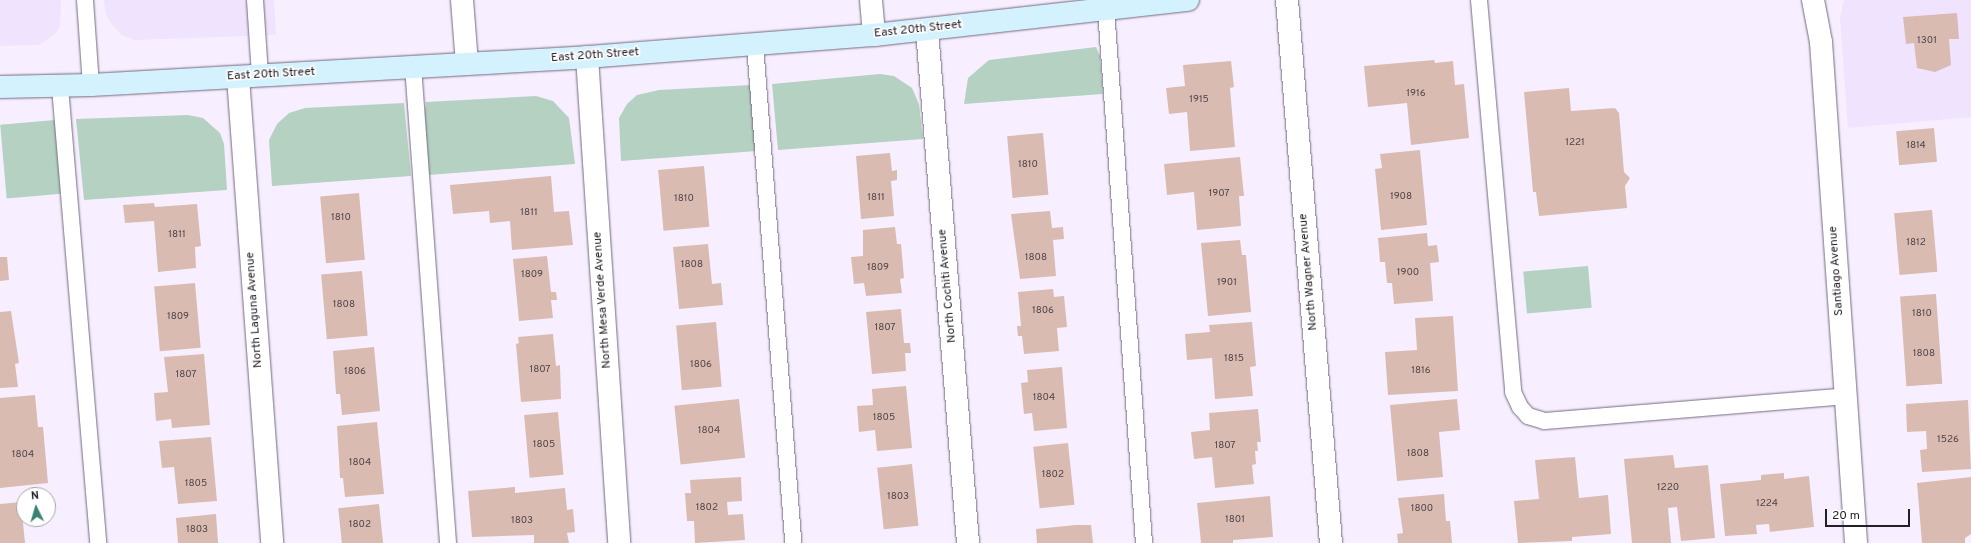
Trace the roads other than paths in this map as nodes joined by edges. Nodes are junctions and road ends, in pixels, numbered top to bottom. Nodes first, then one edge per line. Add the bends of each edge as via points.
1 (86, 0) edge
2 (255, 0) edge
3 (462, 0) edge
4 (871, 0) edge
5 (1188, 0) edge
6 (1287, 0) edge
7 (1479, 0) edge
8 (1813, 0) edge
9 (1096, 7) edge
10 (927, 30) junction
11 (874, 35) junction
12 (755, 45) junction
13 (586, 57) junction
14 (467, 63) junction
15 (413, 66) junction
16 (260, 76) junction
17 (238, 77) junction
18 (91, 85) junction
19 (0, 87) edge
20 (60, 87) junction
21 (1845, 396) junction
22 (98, 543) edge
23 (272, 543) edge
24 (448, 543) edge
25 (620, 543) edge
26 (793, 543) edge
27 (968, 543) edge
28 (1144, 543) edge
29 (1331, 543) edge
30 (1856, 543) edge

1 - 18 lane
2 - 16 lane
3 - 14 street
4 - 11 street
5 - 9 main road, East 20th Street
6 - 29 street, North Wagner Avenue
7 - 21 lane via 1513,392 1520,407 1528,416 1544,421
8 - 21 street, Santiago Avenue via 1821,42
9 - 10 main road, East 20th Street
9 - 28 lane
10 - 11 main road, East 20th Street
10 - 27 street, North Cochiti Avenue
11 - 12 main road, East 20th Street
12 - 13 main road, East 20th Street
12 - 26 lane
13 - 14 main road, East 20th Street
13 - 25 street, North Mesa Verde Avenue
14 - 15 main road, East 20th Street
15 - 16 main road, East 20th Street
15 - 24 lane
16 - 17 main road, East 20th Street
17 - 18 main road, East 20th Street
17 - 23 street, North Laguna Avenue
18 - 20 main road, East 20th Street
19 - 20 main road, East 20th Street
20 - 22 lane
21 - 30 street, Santiago Avenue

